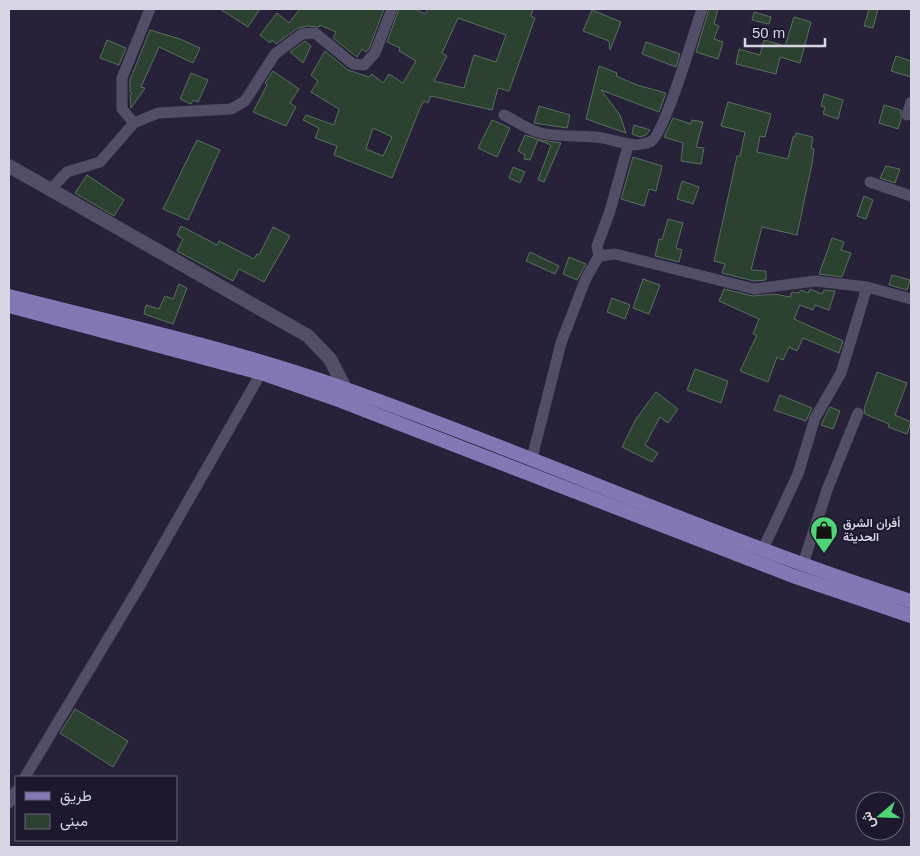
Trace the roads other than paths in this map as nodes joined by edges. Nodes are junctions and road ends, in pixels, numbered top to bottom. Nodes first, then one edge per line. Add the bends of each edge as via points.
1 (150, 9) edge
2 (392, 9) edge
3 (702, 9) edge
4 (911, 102) edge
5 (504, 115) dead end
6 (907, 115) dead end
7 (134, 123) junction
8 (628, 146) junction
9 (9, 166) edge
10 (870, 182) dead end
11 (50, 190) junction
12 (911, 196) edge
13 (599, 256) junction
14 (867, 287) junction
15 (9, 296) edge
16 (911, 299) edge
17 (9, 306) edge
18 (261, 373) junction
19 (343, 394) junction
20 (858, 413) dead end
21 (532, 458) junction
22 (620, 501) junction
23 (764, 549) junction
24 (803, 564) junction
25 (855, 591) junction
26 (911, 601) edge
27 (910, 615) edge
28 (26, 776) edge

1 - 7 street via 122,78 122,109
2 - 7 street via 375,54 364,65 354,64 315,32 302,34 275,54 245,101 231,109 158,113
3 - 8 street via 658,136 652,142
4 - 6 street
5 - 8 street via 541,133 596,137
7 - 11 street via 100,162 67,172
8 - 13 street via 597,246
9 - 11 street
10 - 12 street
11 - 19 street via 308,336 330,359
13 - 14 street via 614,254 754,289 815,281
13 - 21 street via 586,278 561,343
14 - 16 street
14 - 23 street via 841,373 816,418 798,474
15 - 19 main road via 235,353
17 - 18 main road
18 - 19 main road
18 - 28 street via 139,587
19 - 21 main road
19 - 22 main road
20 - 24 street via 827,490
21 - 22 main road
22 - 23 main road
22 - 25 main road
23 - 24 main road
24 - 25 main road
25 - 26 main road
25 - 27 main road

